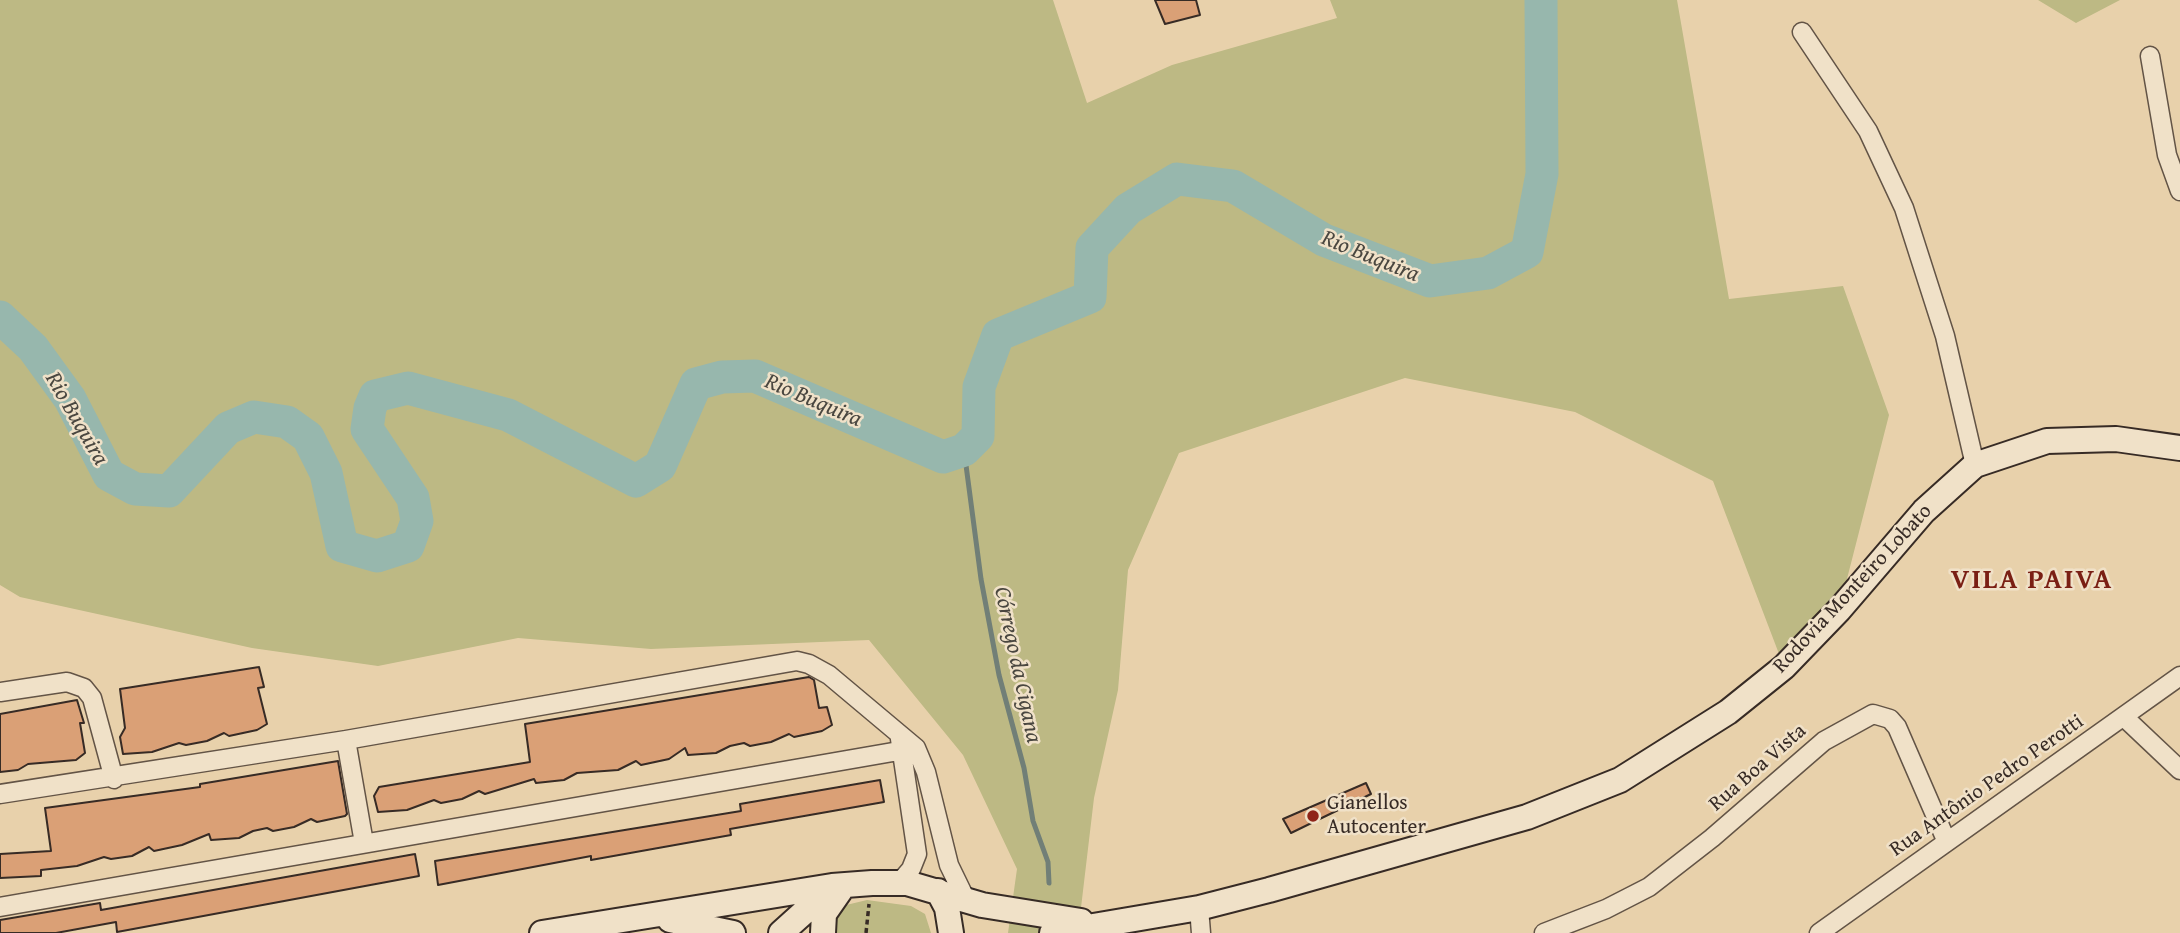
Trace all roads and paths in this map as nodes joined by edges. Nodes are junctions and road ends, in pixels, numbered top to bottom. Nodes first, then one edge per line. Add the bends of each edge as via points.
1 (1802, 32) dead end
2 (2150, 56) dead end
3 (2180, 191) edge
4 (2180, 448) edge
5 (1975, 465) junction
6 (2180, 676) edge
7 (0, 692) edge
8 (2125, 718) junction
9 (346, 740) junction
10 (905, 743) junction
11 (2180, 770) edge
12 (114, 779) junction
13 (0, 794) edge
14 (1946, 840) junction
15 (364, 844) junction
16 (899, 883) junction
17 (851, 884) junction
18 (939, 891) junction
19 (966, 900) junction
20 (0, 907) edge
21 (1199, 908) junction
22 (655, 917) junction
23 (1099, 924) junction
24 (541, 933) edge
25 (733, 933) edge
26 (781, 933) edge
27 (823, 933) edge
28 (866, 933) edge
29 (951, 933) edge
30 (1052, 933) edge
31 (1201, 933) edge
32 (1544, 933) edge
33 (1819, 933) edge

1 - 5 street via 1868,131 1904,208 1945,336
2 - 3 street via 2167,155
4 - 5 main road, Rodovia Monteiro Lobato via 2116,439 2046,441
5 - 21 main road, Rodovia Monteiro Lobato via 1924,511 1784,667 1728,712 1620,780 1527,817
6 - 8 street, Rua Antônio Pedro Perotti
7 - 12 street via 66,682 84,688 92,698
8 - 11 street
8 - 14 street, Rua Antônio Pedro Perotti
9 - 10 street via 783,661 809,664 829,675
9 - 12 street
9 - 15 street
10 - 15 street
10 - 16 street via 917,854
10 - 19 street via 928,778 949,865
12 - 13 street
14 - 32 street, Rua Boa Vista via 1897,727 1883,715 1873,714 1824,741 1650,887
14 - 33 street, Rua Antônio Pedro Perotti
15 - 20 street
16 - 17 main road, Rodovia Monteiro Lobato
16 - 18 main road, Rodovia Monteiro Lobato
17 - 22 main road, Rodovia Monteiro Lobato
17 - 26 main road
17 - 27 main road via 829,903
17 - 28 path
18 - 19 main road, Rodovia Monteiro Lobato
18 - 29 main road
19 - 23 main road, Rodovia Monteiro Lobato
21 - 23 main road, Rodovia Monteiro Lobato
21 - 31 street
22 - 24 main road, Rodovia Monteiro Lobato
22 - 25 main road, Rodovia Monteiro Lobato
23 - 30 main road, Rodovia Monteiro Lobato

